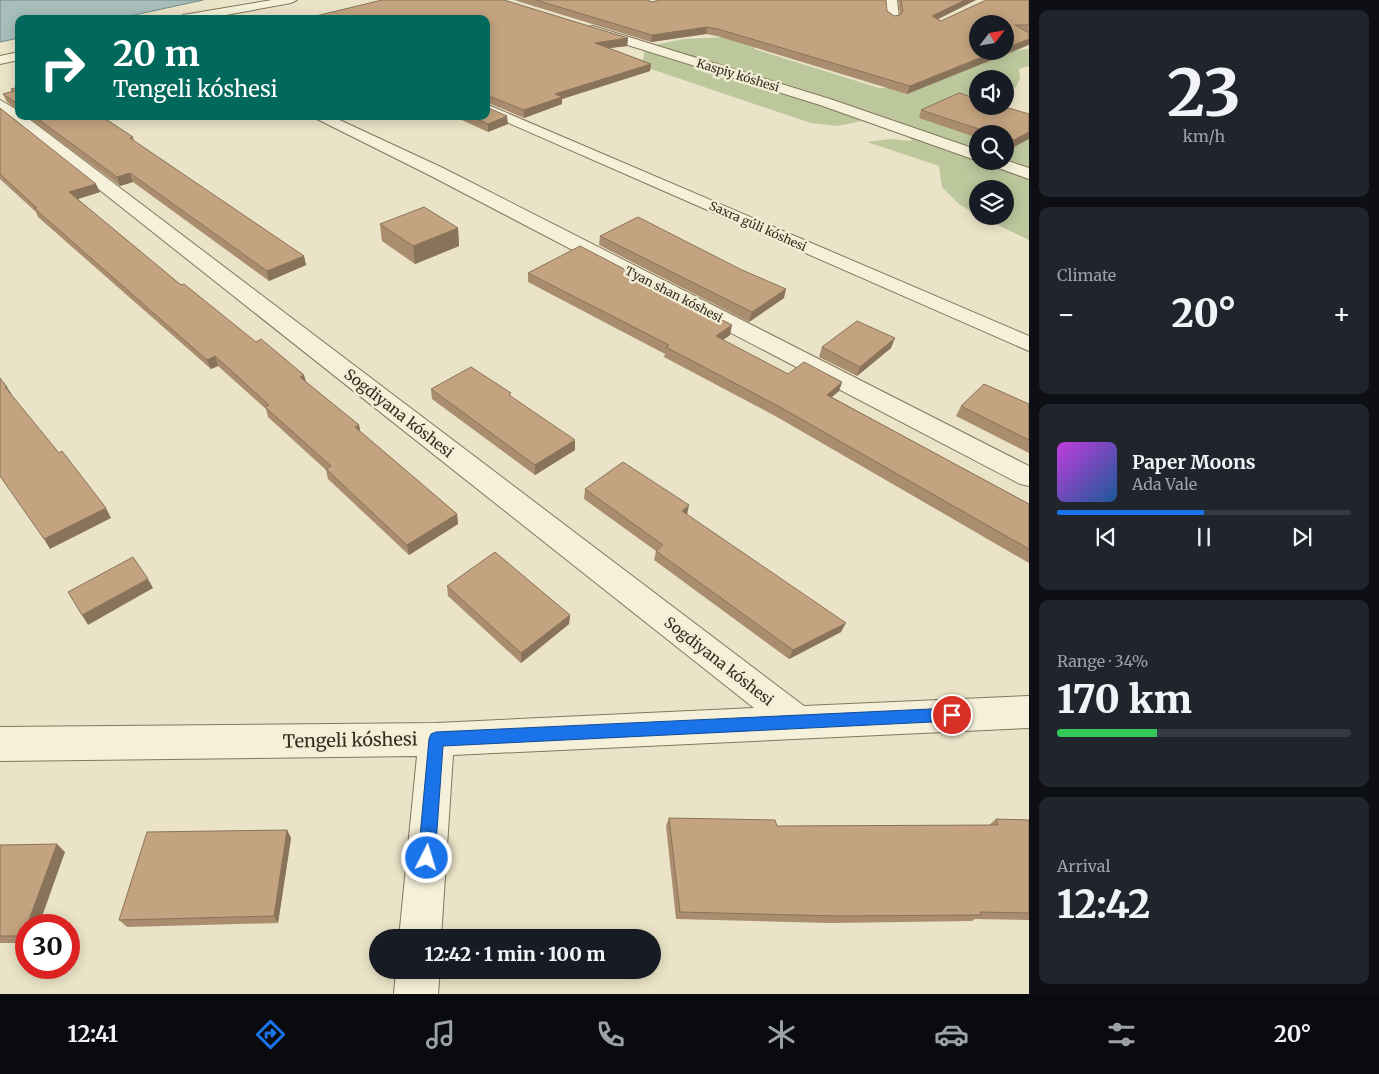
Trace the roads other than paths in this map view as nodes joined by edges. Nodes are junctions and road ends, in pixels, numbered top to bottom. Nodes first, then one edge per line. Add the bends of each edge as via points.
1 (891, 0) edge
2 (289, 3) edge
3 (210, 15) edge
4 (893, 18) edge
5 (580, 26) edge
6 (15, 57) edge
7 (0, 60) edge
8 (0, 104) edge
9 (490, 110) edge
10 (15, 116) edge
11 (21, 120) edge
12 (326, 120) edge
13 (969, 153) edge
14 (1014, 169) edge
15 (1029, 174) edge
16 (1029, 344) edge
17 (1029, 477) edge
18 (1029, 712) edge
19 (798, 722) junction
20 (436, 739) junction
21 (0, 744) edge
22 (421, 929) edge
23 (417, 979) edge
24 (416, 994) edge

1 - 4 street
2 - 3 street
5 - 13 street, Kaspiy kóshesi via 825,102
6 - 7 street
8 - 10 street, Sogdiyana kóshesi
9 - 16 street, Saxra gúli kóshesi
11 - 19 street, Sogdiyana kóshesi
12 - 17 street, Tyan shan kóshesi via 437,172
14 - 15 street
18 - 19 street, Tengeli kóshesi
19 - 20 street, Tengeli kóshesi
20 - 21 street, Tengeli kóshesi
20 - 22 street
23 - 24 street

